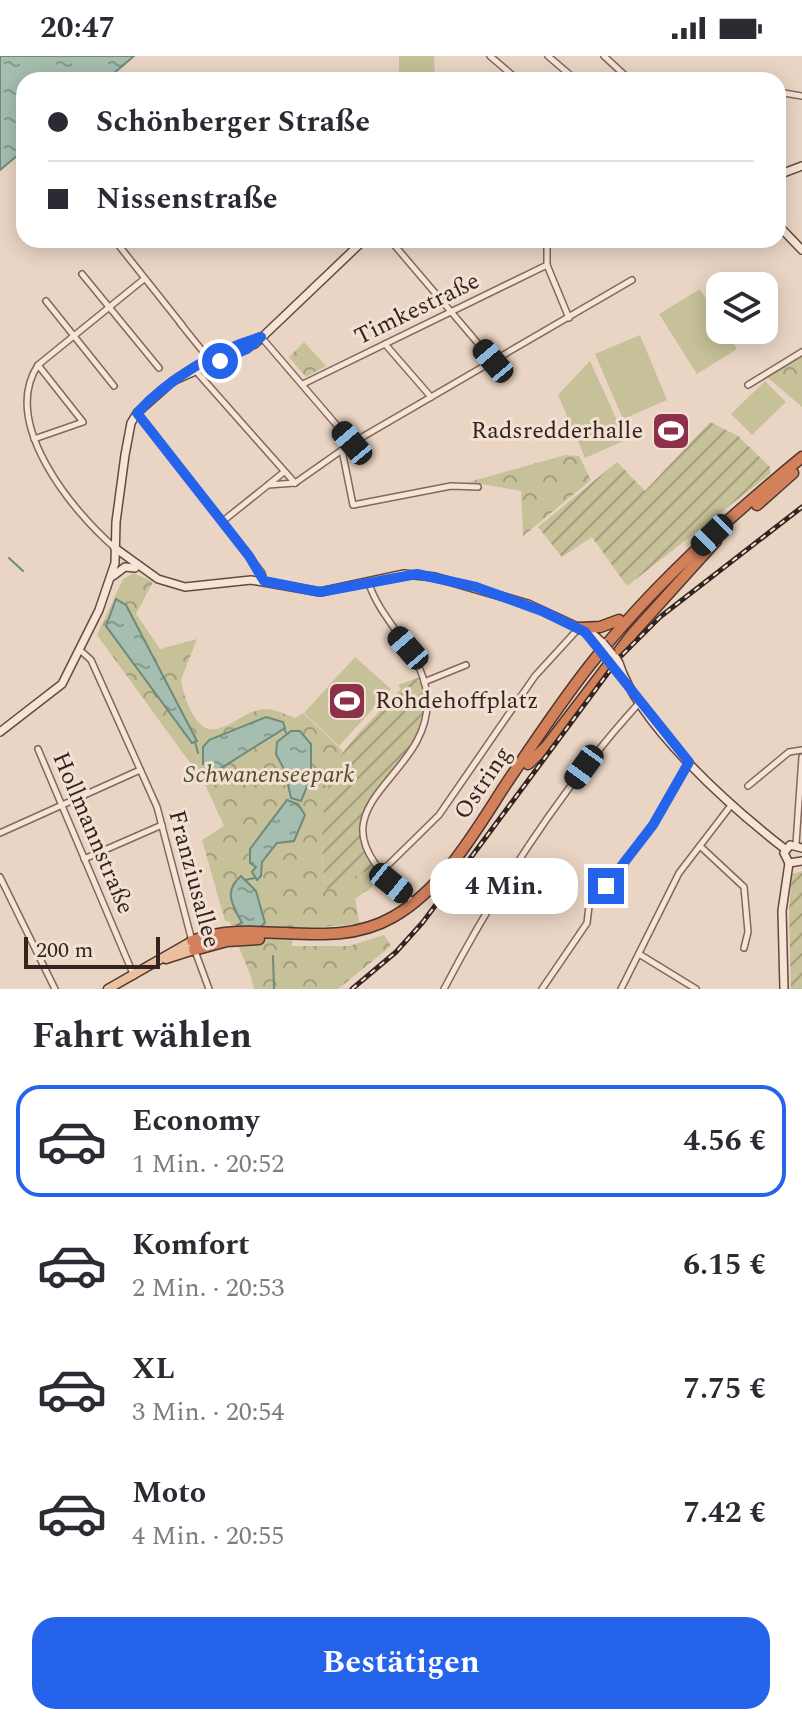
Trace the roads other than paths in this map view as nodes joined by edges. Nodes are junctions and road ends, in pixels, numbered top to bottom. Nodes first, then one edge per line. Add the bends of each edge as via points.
1 (490, 56) edge
2 (548, 56) edge
3 (604, 56) edge
4 (509, 72) edge
5 (567, 72) edge
6 (619, 72) edge
7 (786, 233) edge
8 (121, 248) edge
9 (356, 248) edge
10 (397, 248) edge
11 (547, 248) edge
12 (802, 250) edge
13 (547, 265) junction
14 (82, 274) dead end
15 (144, 279) junction
16 (632, 280) dead end
17 (46, 301) dead end
18 (109, 306) junction
19 (451, 312) junction
20 (569, 318) junction
21 (74, 335) junction
22 (261, 337) junction
23 (385, 344) junction
24 (802, 352) edge
25 (209, 359) junction
26 (493, 361) junction
27 (38, 365) junction
28 (159, 368) dead end
29 (195, 370) junction
30 (303, 384) junction
31 (748, 385) dead end
32 (114, 386) dead end
33 (431, 397) junction
34 (137, 413) junction
35 (34, 439) junction
36 (352, 443) junction
37 (802, 448) edge
38 (342, 450) junction
39 (802, 457) edge
40 (802, 468) edge
41 (284, 472) junction
42 (775, 480) junction
43 (295, 483) junction
44 (268, 485) junction
45 (478, 487) dead end
46 (223, 521) junction
47 (714, 538) junction
48 (115, 548) junction
49 (139, 568) junction
50 (113, 576) junction
51 (264, 581) junction
52 (369, 584) junction
53 (619, 620) junction
54 (582, 630) junction
55 (600, 644) junction
56 (80, 650) junction
57 (613, 660) junction
58 (466, 665) dead end
59 (424, 682) junction
60 (640, 703) junction
61 (0, 732) edge
62 (38, 749) dead end
63 (802, 750) edge
64 (802, 757) edge
65 (689, 762) junction
66 (523, 764) junction
67 (140, 770) junction
68 (748, 786) dead end
69 (733, 803) junction
70 (61, 805) junction
71 (162, 825) junction
72 (0, 833) edge
73 (700, 846) junction
74 (799, 846) edge
75 (785, 849) junction
76 (84, 859) junction
77 (802, 861) edge
78 (789, 863) junction
79 (380, 873) junction
80 (0, 877) edge
81 (410, 899) dead end
82 (193, 946) junction
83 (744, 948) dead end
84 (639, 954) junction
85 (134, 976) junction
86 (55, 989) edge
87 (108, 989) edge
88 (209, 989) edge
89 (444, 989) edge
90 (543, 989) edge
91 (621, 989) edge
92 (696, 989) edge
93 (784, 989) edge

1 - 4 street
2 - 5 street
3 - 6 street
7 - 12 street
8 - 15 street
9 - 22 street
10 - 19 street
11 - 13 street
13 - 19 street, Timkestraße
13 - 20 street
14 - 18 street
15 - 18 street
15 - 25 street
16 - 20 street
17 - 21 street
18 - 21 street
18 - 28 street
19 - 23 street, Timkestraße
19 - 26 street
20 - 26 street
21 - 27 street
21 - 32 street
22 - 25 street
22 - 29 street via 247,349
22 - 30 street
23 - 30 street, Timkestraße
23 - 33 street
24 - 31 street
25 - 29 street
26 - 33 street
27 - 35 street via 24,403
27 - 35 street via 83,422
29 - 34 street via 164,386
29 - 41 street
30 - 36 street
33 - 36 street
34 - 46 street
34 - 48 street
35 - 48 street via 53,481
36 - 38 street
37 - 42 highway
38 - 43 street
38 - 45 street via 353,505 451,486
39 - 42 highway, Ostring
40 - 47 highway, Ostring
41 - 43 street
41 - 44 street
42 - 47 highway, Ostring
43 - 44 street
44 - 46 street
46 - 51 street
47 - 53 highway via 668,567
47 - 57 highway
47 - 66 highway, Ostring via 615,644
48 - 49 street
48 - 50 street
49 - 50 street via 125,567
49 - 51 street via 167,584 185,587
50 - 56 street
51 - 52 street via 320,592
52 - 54 street via 412,574 447,579 528,604
52 - 59 street via 377,607 408,648
53 - 54 highway
53 - 55 highway
54 - 55 street
54 - 79 street via 535,677 439,815
55 - 57 street, bridge
55 - 66 highway via 547,714
56 - 61 street via 56,690
56 - 67 street, Franziusallee via 91,660
57 - 60 street
57 - 66 highway via 546,747
58 - 59 street
59 - 79 street via 427,708 419,738 377,790 366,814 367,851
60 - 65 street
60 - 89 street via 541,828
62 - 70 street, Hollmannstraße
63 - 68 street via 789,752
64 - 74 street
65 - 69 street
65 - 90 street via 653,825 589,906 587,923
66 - 82 highway, Ostring via 458,864 418,908 383,930 358,938 226,937
67 - 70 street
67 - 71 street, Franziusallee
69 - 73 street
69 - 75 street
70 - 72 street
70 - 76 street, Hollmannstraße
71 - 76 street
71 - 82 street, Franziusallee
73 - 83 street via 744,887
73 - 84 street via 664,897
74 - 75 street
75 - 78 street
76 - 85 street, Hollmannstraße
77 - 78 street
78 - 93 street via 782,911
79 - 81 street
80 - 86 street
82 - 85 main road, Ostring
82 - 88 street, Franziusallee
84 - 91 street
84 - 92 street
85 - 87 main road, Ostring

